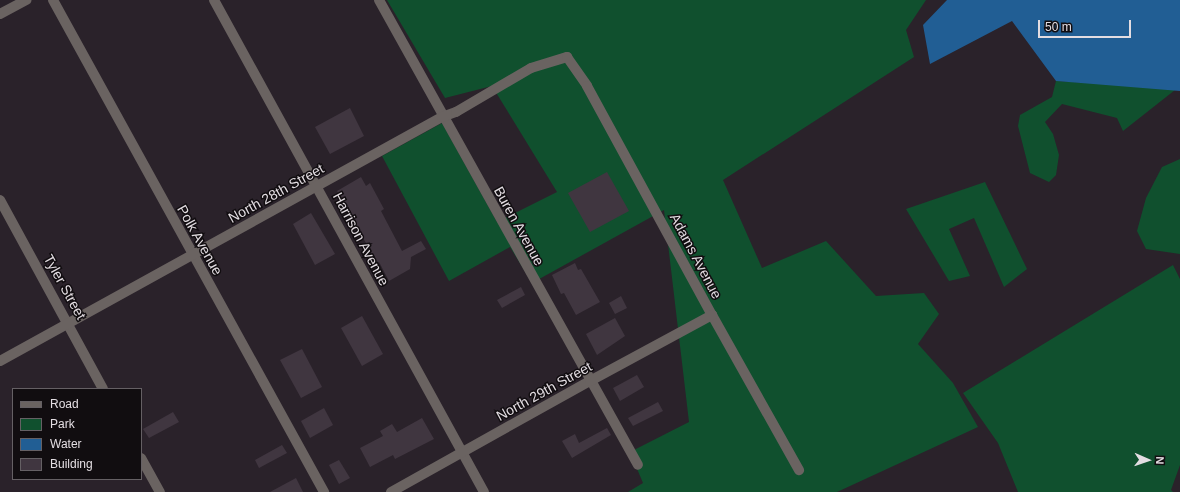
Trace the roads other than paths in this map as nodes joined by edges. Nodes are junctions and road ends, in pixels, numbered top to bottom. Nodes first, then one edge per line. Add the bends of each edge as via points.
1 (26, 0) edge
2 (53, 0) edge
3 (214, 0) edge
4 (379, 0) edge
5 (0, 14) edge
6 (567, 57) joint
7 (442, 117) junction
8 (317, 187) junction
9 (0, 200) edge
10 (192, 255) junction
11 (712, 316) junction
12 (68, 322) junction
13 (0, 361) edge
14 (590, 381) junction
15 (102, 388) edge
16 (461, 453) junction
17 (142, 460) edge
18 (638, 465) dead end
19 (799, 470) dead end
20 (160, 492) edge
21 (324, 492) edge
22 (391, 492) edge
23 (484, 492) edge

1 - 5 street
2 - 10 street, Polk Avenue
3 - 8 street, Harrison Avenue
4 - 7 street, Buren Avenue
6 - 7 street, North 28th Street via 531,68 456,112
6 - 11 street, Adams Avenue via 587,86
7 - 8 street, North 28th Street
7 - 14 street, Buren Avenue
8 - 10 street, North 28th Street
8 - 16 street, Harrison Avenue
9 - 12 street, Tyler Street
10 - 12 street, North 28th Street
10 - 21 street, Polk Avenue
11 - 14 street, North 29th Street
11 - 19 street, Adams Avenue
12 - 13 street, North 28th Street
12 - 15 street, Tyler Street
14 - 16 street, North 29th Street
14 - 18 street, Buren Avenue
16 - 22 street, North 29th Street
16 - 23 street, Harrison Avenue
17 - 20 street

